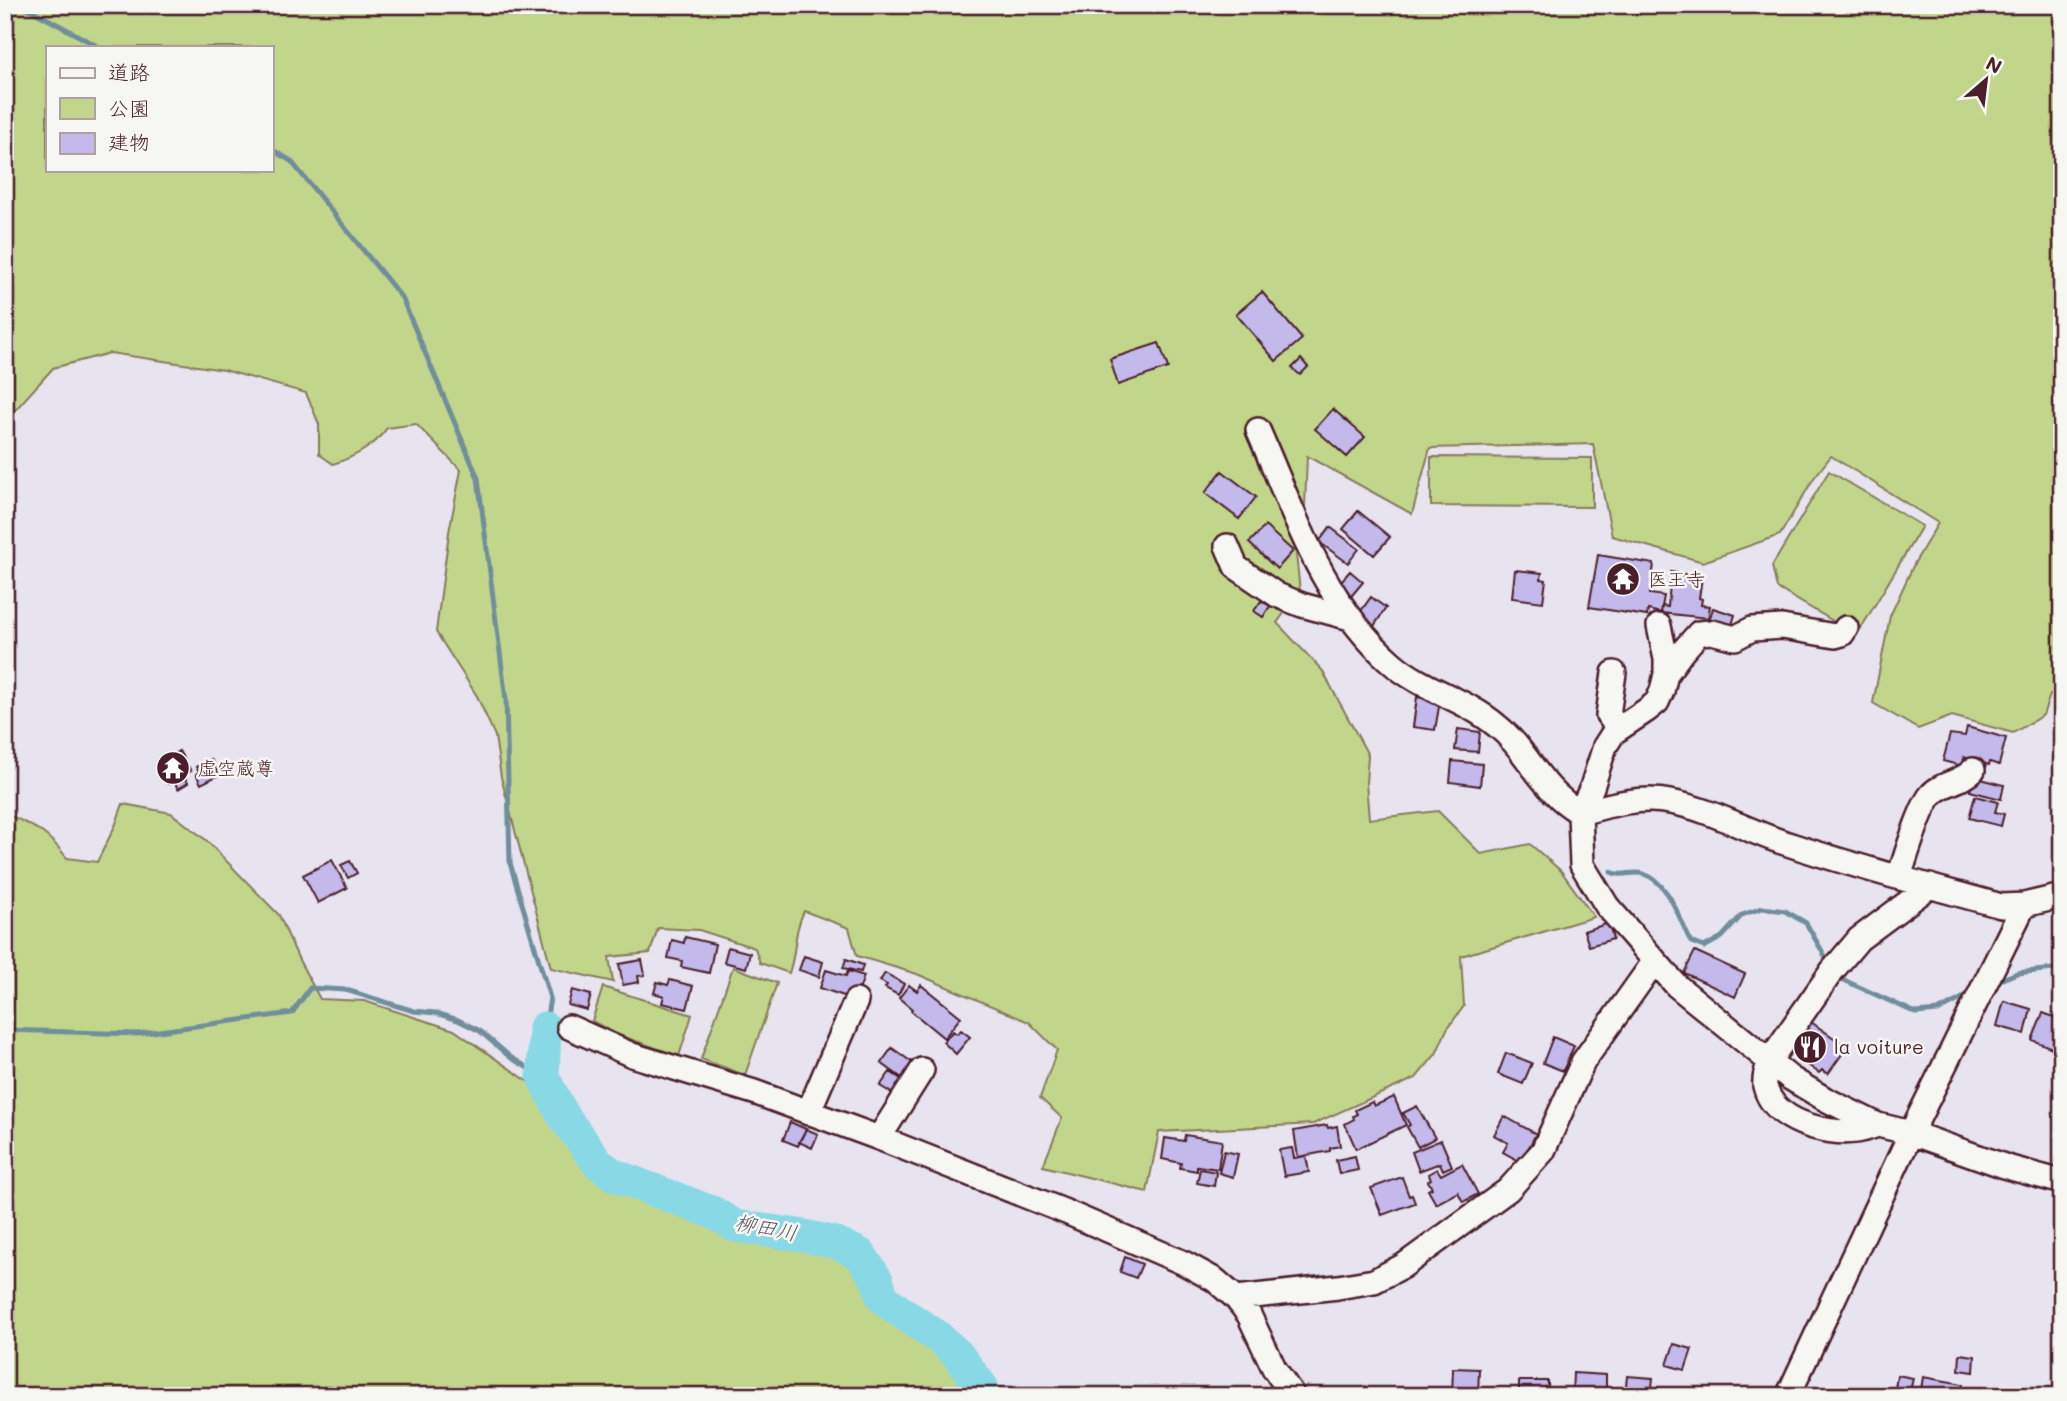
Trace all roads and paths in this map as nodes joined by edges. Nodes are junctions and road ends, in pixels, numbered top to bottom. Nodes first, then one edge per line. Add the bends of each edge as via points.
1 (1258, 430) dead end
2 (1227, 546) dead end
3 (1350, 618) junction
4 (1660, 626) dead end
5 (1846, 628) dead end
6 (1614, 673) dead end
7 (1666, 674) junction
8 (1619, 728) junction
9 (1973, 770) dead end
10 (1580, 813) junction
11 (1899, 877) junction
12 (1930, 886) junction
13 (2062, 896) edge
14 (2024, 905) junction
15 (1654, 962) junction
16 (856, 1001) dead end
17 (569, 1027) dead end
18 (1769, 1059) junction
19 (922, 1070) dead end
20 (808, 1113) junction
21 (1878, 1125) junction
22 (1911, 1133) junction
23 (879, 1138) junction
24 (2062, 1182) edge
25 (1236, 1298) junction
26 (1293, 1396) edge
27 (1788, 1396) edge

1 - 3 street via 1317,566
2 - 3 street via 1236,567 1277,595
3 - 10 street via 1393,664 1497,726 1558,797
4 - 7 street
5 - 7 street via 1835,636 1782,627 1752,629 1735,638 1699,633
6 - 8 street via 1608,715
7 - 8 street via 1657,702
8 - 10 street via 1605,746
9 - 11 street via 1931,795
10 - 11 street via 1622,802 1668,801 1760,835
10 - 15 street via 1582,865 1607,906
11 - 12 street
12 - 14 street via 2001,906
12 - 18 street via 1859,939
13 - 14 street
14 - 22 street
15 - 18 street via 1677,986
15 - 25 street via 1583,1062 1543,1151 1508,1189 1404,1266 1374,1281
16 - 20 street
17 - 20 street via 632,1055
18 - 21 street via 1790,1078
18 - 21 street via 1765,1084 1770,1101 1782,1113 1818,1129 1855,1131
19 - 23 street
20 - 23 street
21 - 22 street
22 - 24 street
22 - 27 street
23 - 25 street via 1184,1263
25 - 26 street

